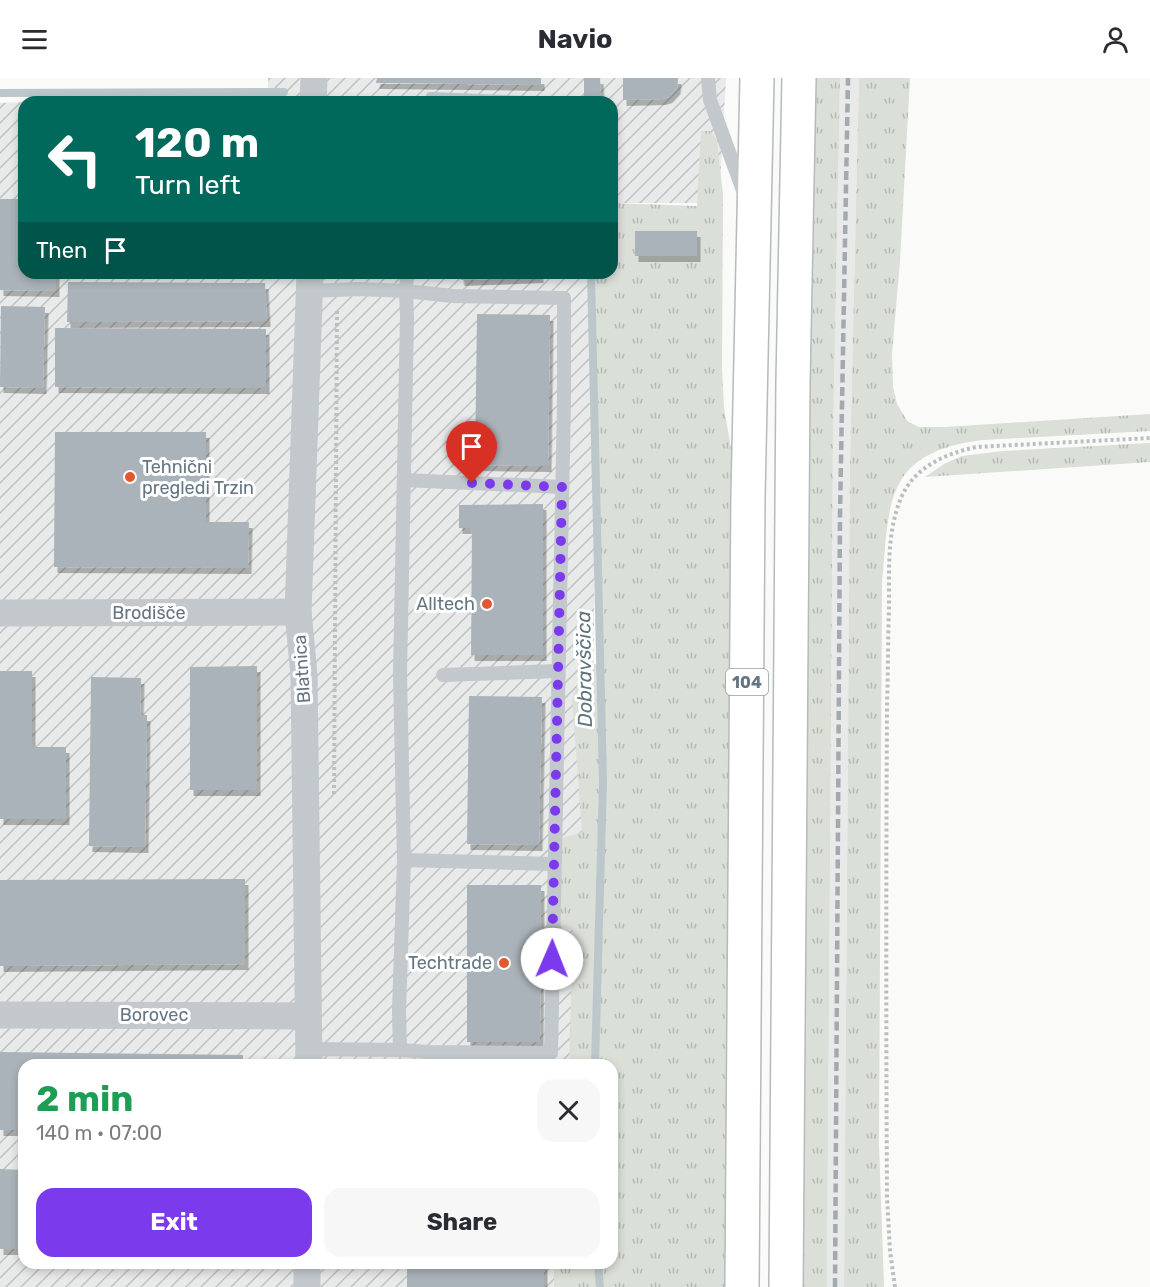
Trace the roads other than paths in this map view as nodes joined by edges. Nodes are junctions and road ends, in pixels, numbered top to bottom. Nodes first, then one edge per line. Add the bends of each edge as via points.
1 (314, 78) edge
2 (708, 78) edge
3 (757, 78) edge
4 (799, 78) edge
5 (313, 96) edge
6 (753, 216) junction
7 (406, 279) edge
8 (310, 282) edge
9 (406, 291) junction
10 (404, 480) junction
11 (562, 487) junction
12 (298, 612) junction
13 (0, 613) edge
14 (558, 671) junction
15 (443, 675) dead end
16 (404, 860) junction
17 (554, 864) junction
18 (0, 1015) edge
19 (308, 1016) junction
20 (400, 1050) junction
21 (309, 1057) edge
22 (307, 1269) edge
23 (307, 1287) edge
24 (742, 1287) edge
25 (786, 1287) edge

1 - 5 street
2 - 6 lane via 710,100
3 - 6 main road, 104
4 - 25 main road, 104 via 792,430
6 - 24 main road, 104
7 - 9 lane
8 - 9 lane via 338,290
8 - 12 street, Blatnica
9 - 10 lane
9 - 11 lane via 564,298
10 - 11 lane
10 - 16 lane via 400,674
11 - 14 lane
12 - 13 street, Brodišče
12 - 19 street, Blatnica via 304,675
14 - 15 lane
14 - 17 lane
16 - 17 lane
16 - 20 lane
17 - 20 lane via 551,1053
18 - 19 street, Borovec
19 - 21 street, Blatnica
20 - 21 lane
22 - 23 street

